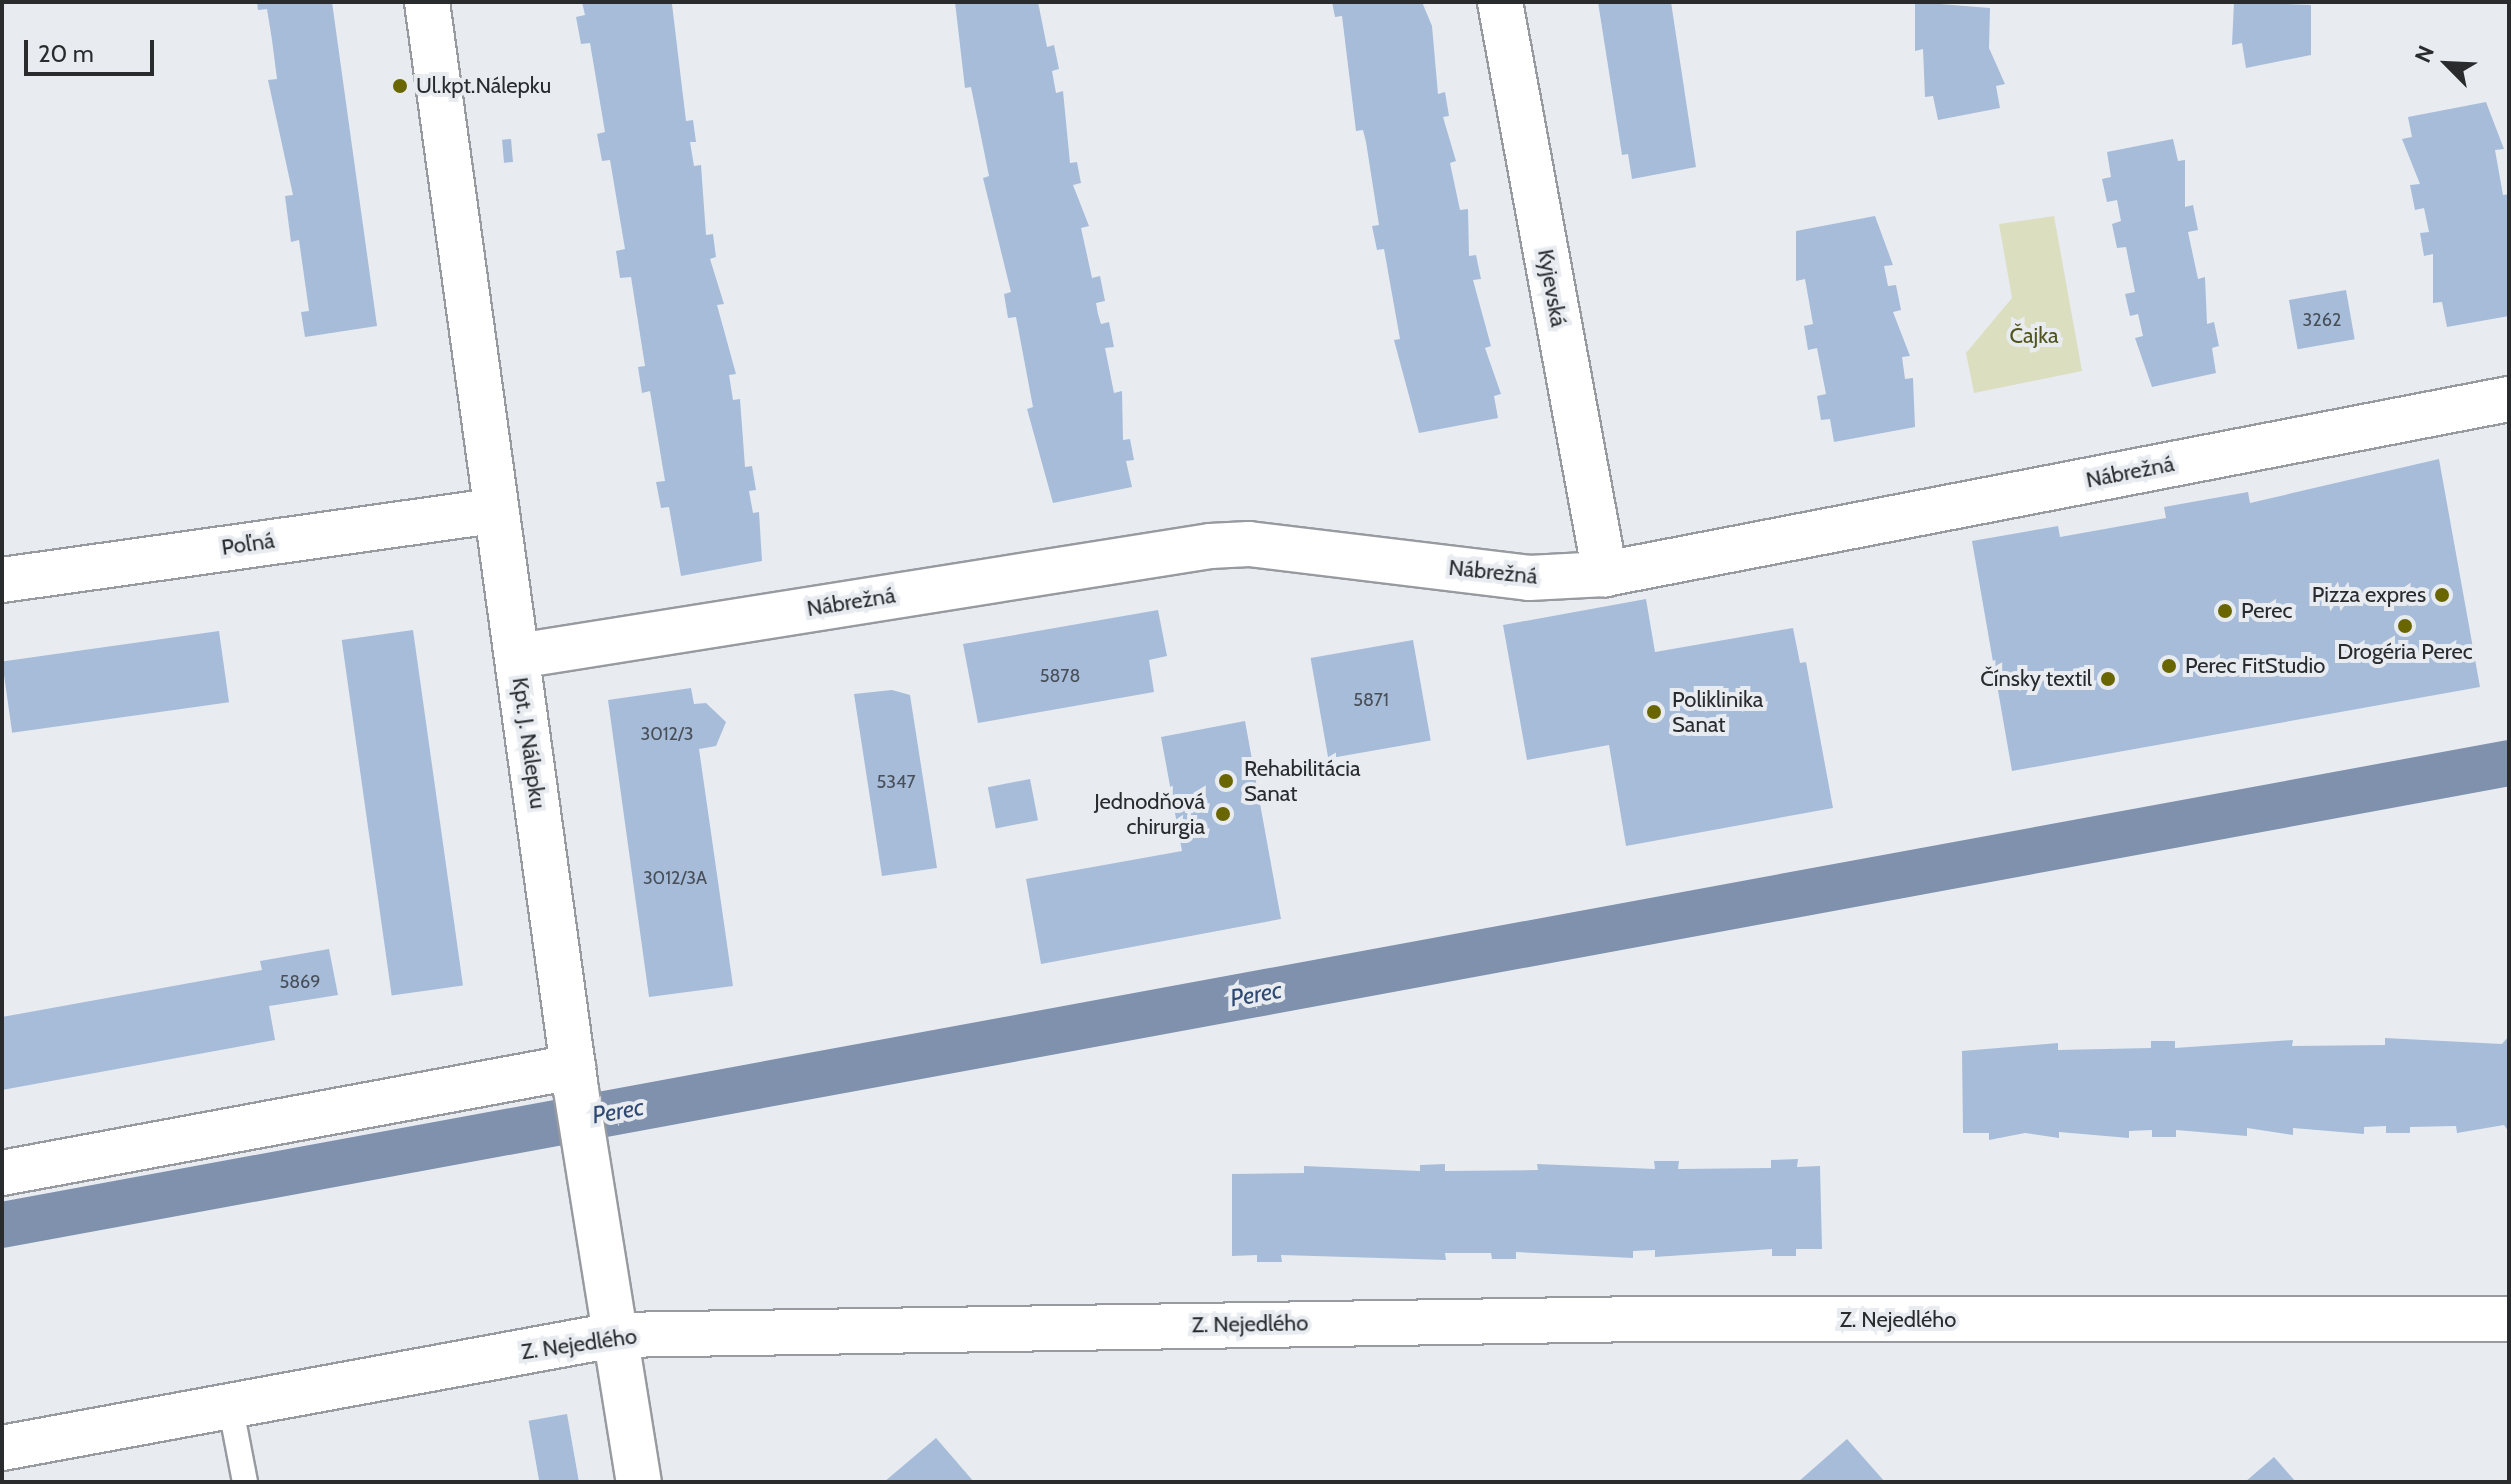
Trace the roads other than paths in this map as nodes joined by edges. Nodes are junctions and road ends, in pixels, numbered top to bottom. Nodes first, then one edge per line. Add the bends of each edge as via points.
1 (427, 2) edge
2 (1500, 2) edge
3 (2509, 399) edge
4 (495, 511) junction
5 (1605, 574) junction
6 (2, 580) edge
7 (518, 656) junction
8 (574, 1078) junction
9 (2, 1173) edge
10 (2509, 1319) edge
11 (614, 1335) junction
12 (230, 1404) junction
13 (2, 1448) edge
14 (245, 1482) edge
15 (639, 1482) edge

1 - 4 street, Kpt. J. Nálepku
2 - 5 street, Kyjevská
3 - 5 street, Nábrežná
4 - 6 street, Poľná
4 - 7 street, Kpt. J. Nálepku
5 - 7 street, Nábrežná via 1529,578 1249,544 1210,546
7 - 8 street, Kpt. J. Nálepku
8 - 9 street
8 - 11 street, Kpt. J. Nálepku
10 - 11 street, Z. Nejedlého via 1648,1319
11 - 12 street, Z. Nejedlého
11 - 15 street, Kpt. J. Nálepku
12 - 13 street, Z. Nejedlého
12 - 14 lane

